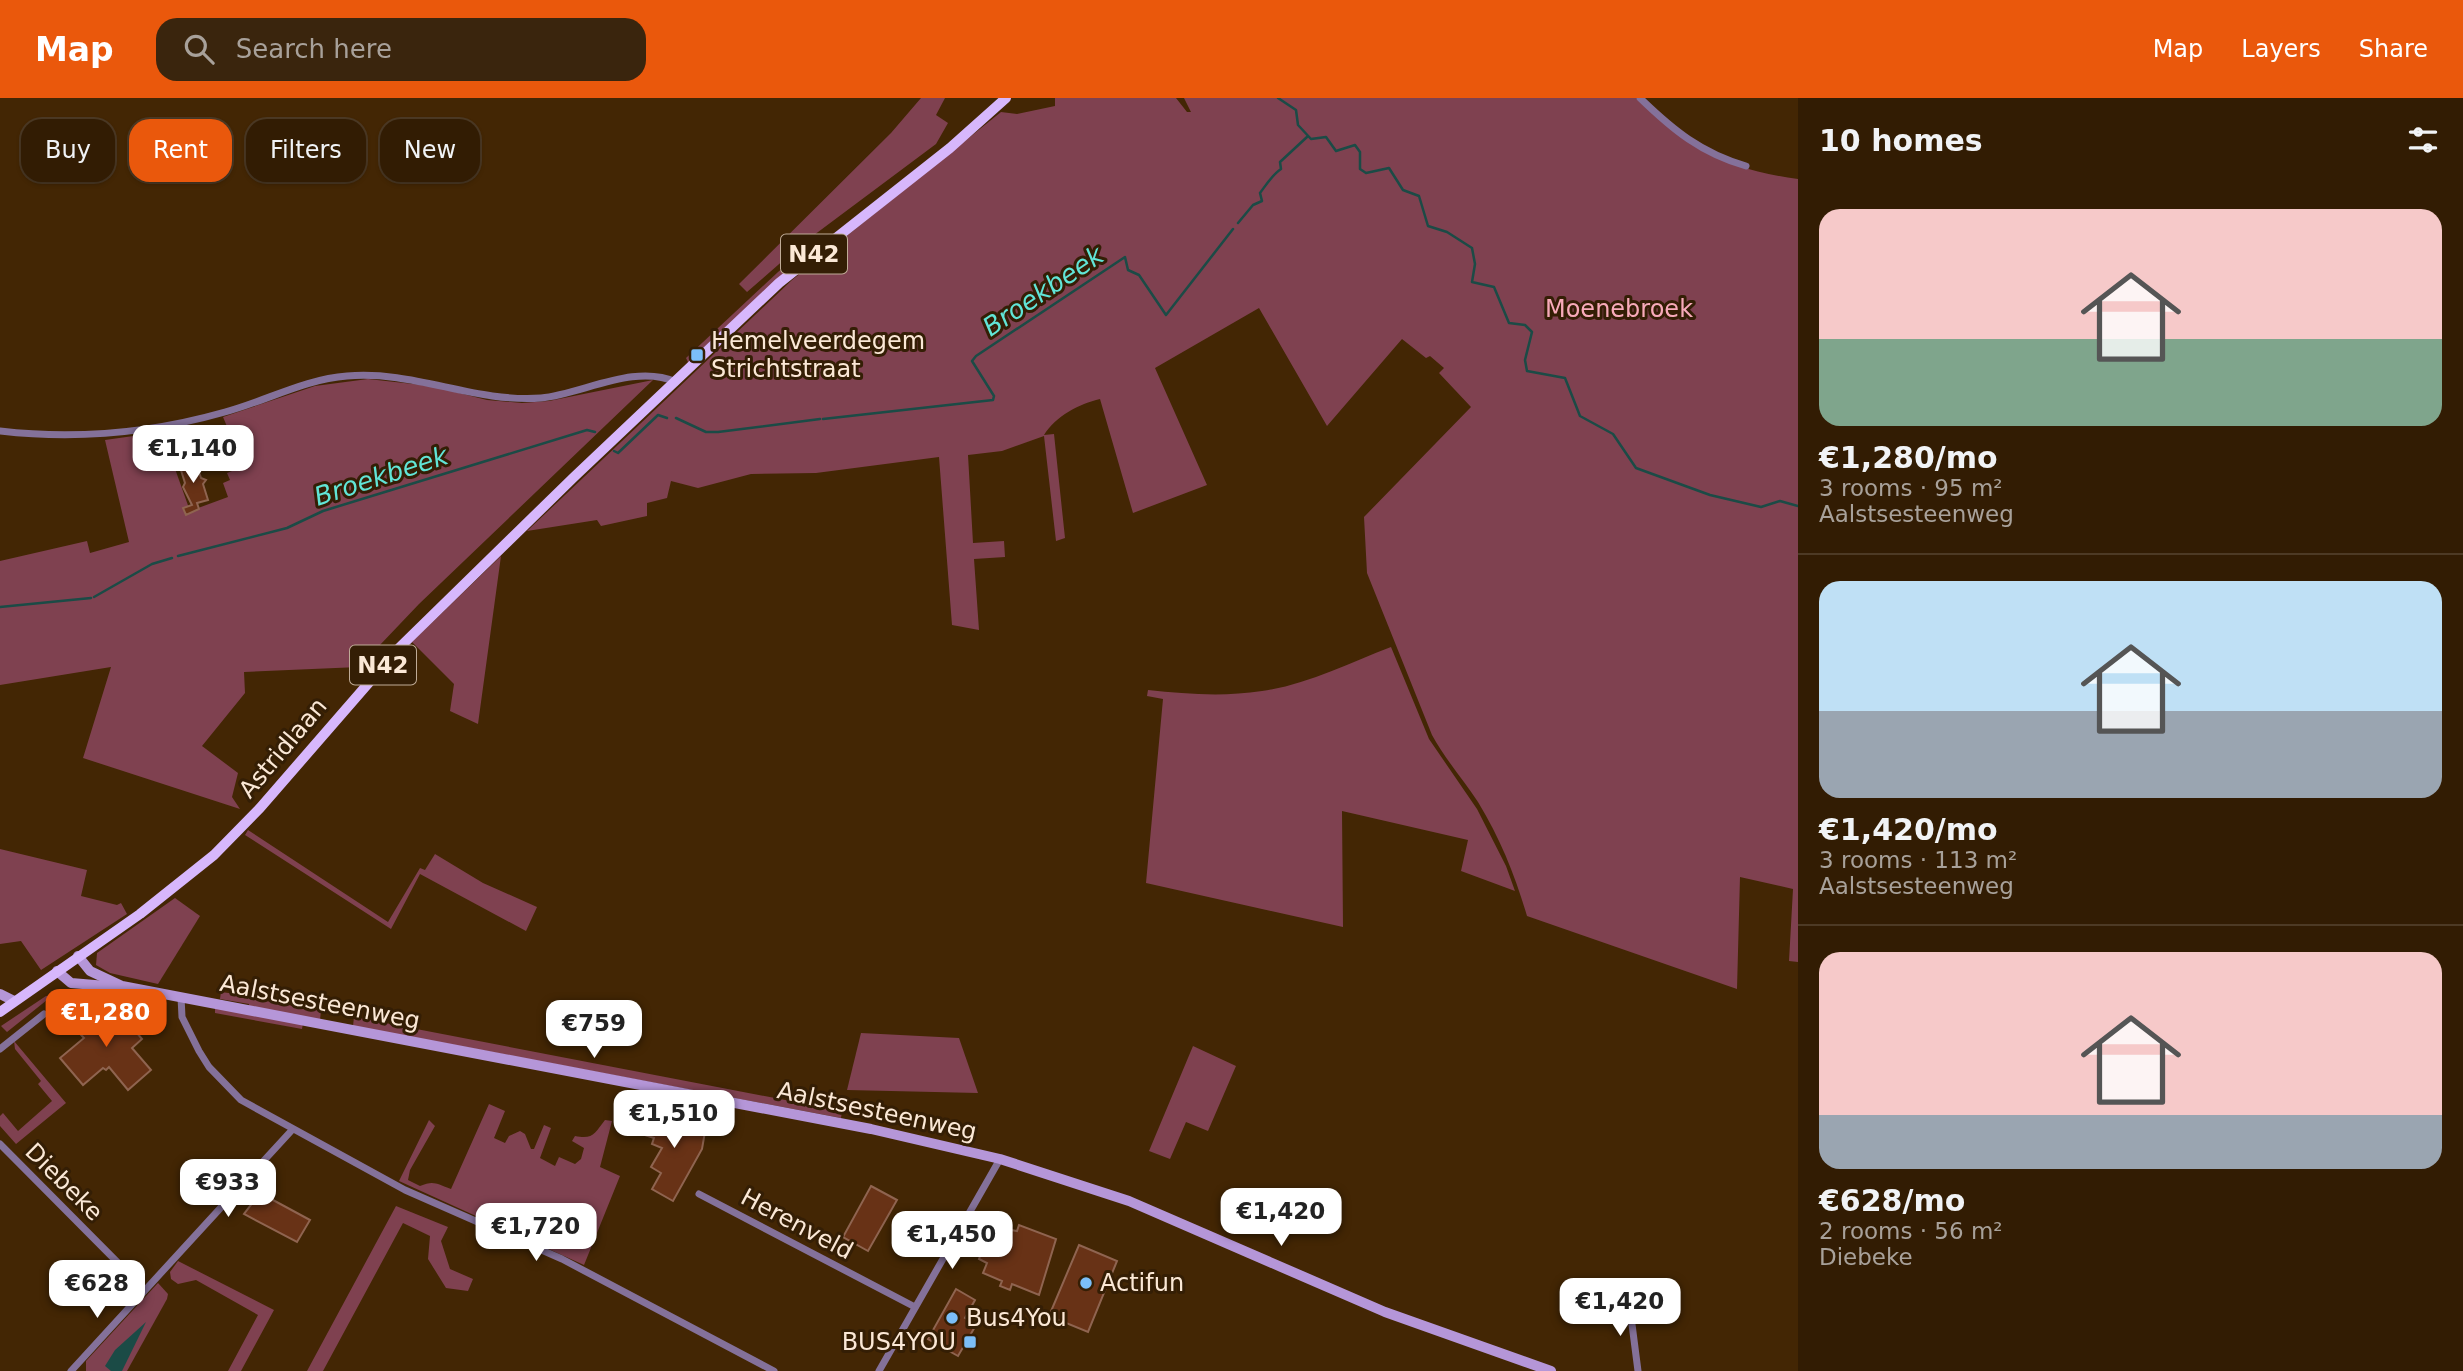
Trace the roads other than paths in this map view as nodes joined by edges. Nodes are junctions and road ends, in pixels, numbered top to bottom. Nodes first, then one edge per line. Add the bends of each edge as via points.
1 (1006, 98) edge
2 (1640, 98) edge
3 (1746, 166) dead end
4 (676, 382) junction
5 (0, 431) edge
6 (78, 956) junction
7 (57, 971) junction
8 (122, 986) junction
9 (0, 994) edge
10 (181, 997) junction
11 (14, 1001) junction
12 (0, 1012) edge
13 (44, 1014) dead end
14 (0, 1049) edge
15 (292, 1129) junction
16 (0, 1144) edge
17 (1000, 1159) junction
18 (699, 1194) dead end
19 (144, 1289) junction
20 (1629, 1301) dead end
21 (915, 1307) junction
22 (73, 1370) edge
23 (774, 1371) edge
24 (879, 1371) edge
25 (1551, 1371) edge
26 (1638, 1371) edge

1 - 4 main road, N42 via 779,283
2 - 3 street via 1698,147
4 - 5 street via 662,377 630,378 561,395 514,398 417,378 354,375 321,380 162,428 88,436
4 - 6 main road, Astridlaan / N42 via 399,648 222,848 172,891
6 - 7 main road, Astridlaan / N42
6 - 8 main road, Aalstsesteenweg via 90,971
7 - 8 main road, Aalstsesteenweg via 71,983
7 - 11 main road, Astridlaan / N42
8 - 10 main road, Aalstsesteenweg
9 - 11 main road
10 - 15 street via 182,1017 209,1067 241,1100
10 - 17 main road, Aalstsesteenweg via 871,1129
11 - 12 main road, Astridlaan / N42
13 - 14 street
15 - 19 street
15 - 23 street via 405,1190 562,1259
16 - 19 street, Diebeke
17 - 21 street
17 - 25 main road, Aalstsesteenweg via 1129,1201 1385,1311
18 - 21 street, Herenveld
19 - 22 street
20 - 26 street
21 - 24 street

